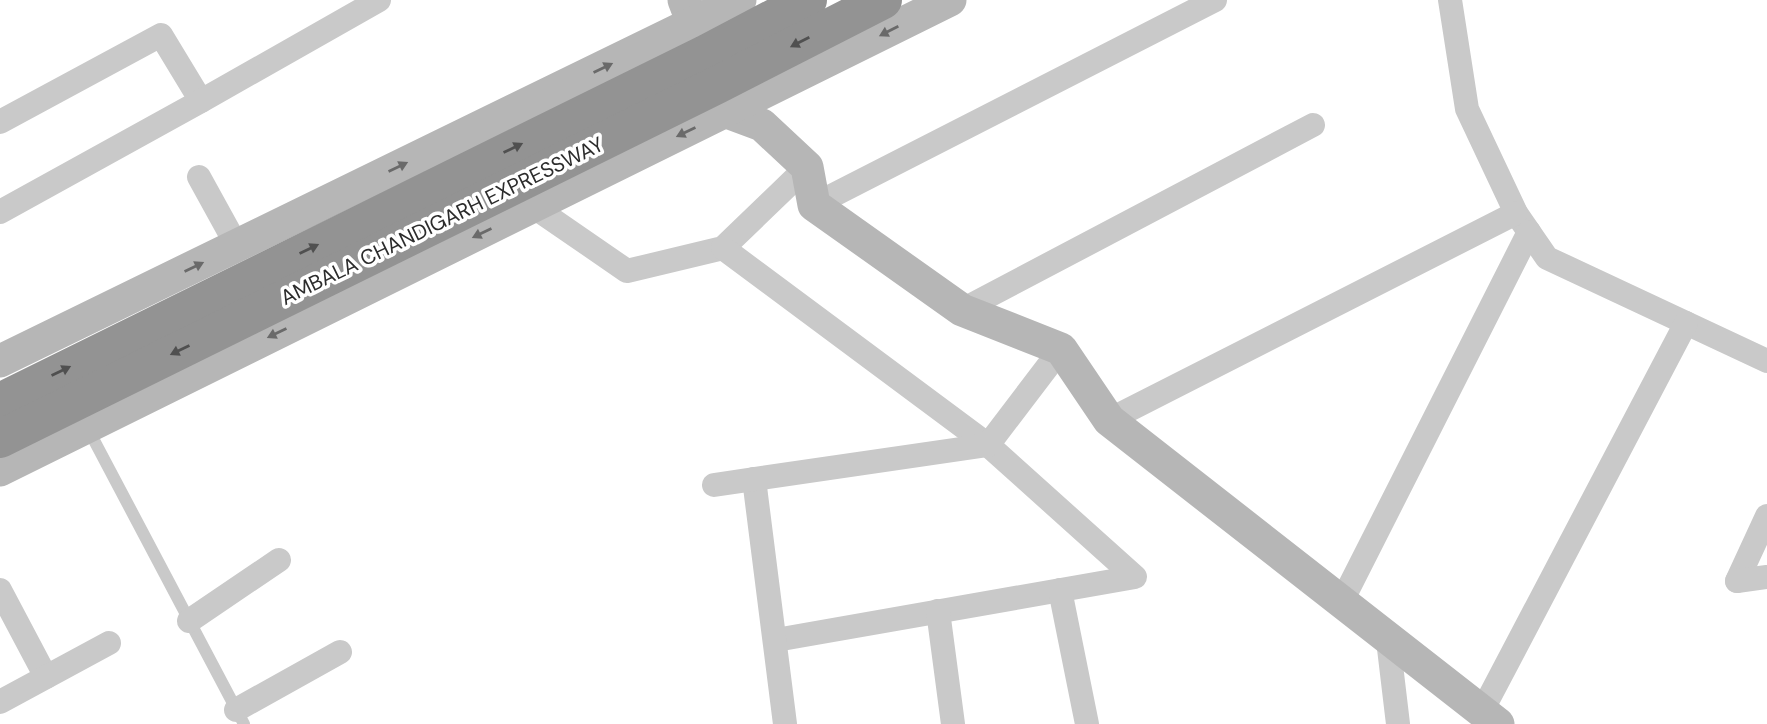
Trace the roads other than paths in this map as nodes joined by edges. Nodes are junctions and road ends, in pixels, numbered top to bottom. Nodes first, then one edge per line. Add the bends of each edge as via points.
1 (379, 0) edge
2 (740, 0) edge
3 (808, 0) edge
4 (883, 0) edge
5 (950, 0) edge
6 (1215, 0) edge
7 (1450, 0) edge
8 (705, 55) edge
9 (201, 101) junction
10 (0, 122) edge
11 (1313, 125) dead end
12 (807, 167) junction
13 (200, 177) dead end
14 (814, 205) junction
15 (534, 207) junction
16 (0, 212) edge
17 (1522, 222) junction
18 (237, 246) junction
19 (723, 248) junction
20 (962, 310) junction
21 (1686, 323) junction
22 (1061, 349) junction
23 (0, 360) edge
24 (1767, 361) edge
25 (0, 401) edge
26 (1109, 420) junction
27 (87, 427) junction
28 (0, 439) edge
29 (988, 445) junction
30 (0, 470) edge
31 (754, 479) junction
32 (714, 485) dead end
33 (1767, 516) edge
34 (279, 560) dead end
35 (1767, 577) edge
36 (0, 590) edge
37 (1060, 590) junction
38 (1341, 603) junction
39 (938, 611) junction
40 (189, 621) junction
41 (776, 640) junction
42 (1388, 640) junction
43 (109, 643) dead end
44 (340, 652) dead end
45 (46, 677) junction
46 (0, 702) edge
47 (240, 717) edge
48 (1490, 718) edge
49 (785, 724) edge
50 (953, 724) edge
51 (1087, 724) edge
52 (1398, 724) edge

1 - 9 street
2 - 8 street
3 - 8 highway, AMBALA CHANDIGARH EXPRESSWAY
4 -> 8 highway, AMBALA CHANDIGARH EXPRESSWAY
5 -> 8 street
6 - 14 street
7 - 17 street via 1467,108
8 - 12 street via 762,125
8 -> 15 street
18 -> 8 street
25 -> 8 highway, AMBALA CHANDIGARH EXPRESSWAY
8 -> 28 highway, AMBALA CHANDIGARH EXPRESSWAY
9 - 10 street via 161,35
9 - 16 street
11 - 20 street
12 - 14 street
12 - 19 street
13 - 18 street
14 - 20 street
15 - 19 street via 627,271
15 -> 27 street
17 - 21 street via 1547,258
17 - 26 street
17 - 38 street
23 -> 18 street
19 - 29 street
20 - 22 street
21 - 24 street
21 - 48 street
22 - 26 street
22 - 29 street
26 - 38 street
27 - 30 street
27 - 40 lane
29 - 31 street
29 - 37 street via 1135,577
31 - 32 street
31 - 41 street
33 - 35 street via 1737,581
34 - 40 street
36 - 45 street
37 - 39 street
37 - 51 street
38 - 42 street
39 - 41 street
39 - 50 street
40 - 47 lane
41 - 49 street
42 - 48 street
42 - 52 street
43 - 45 street
44 - 47 street
45 - 46 street

